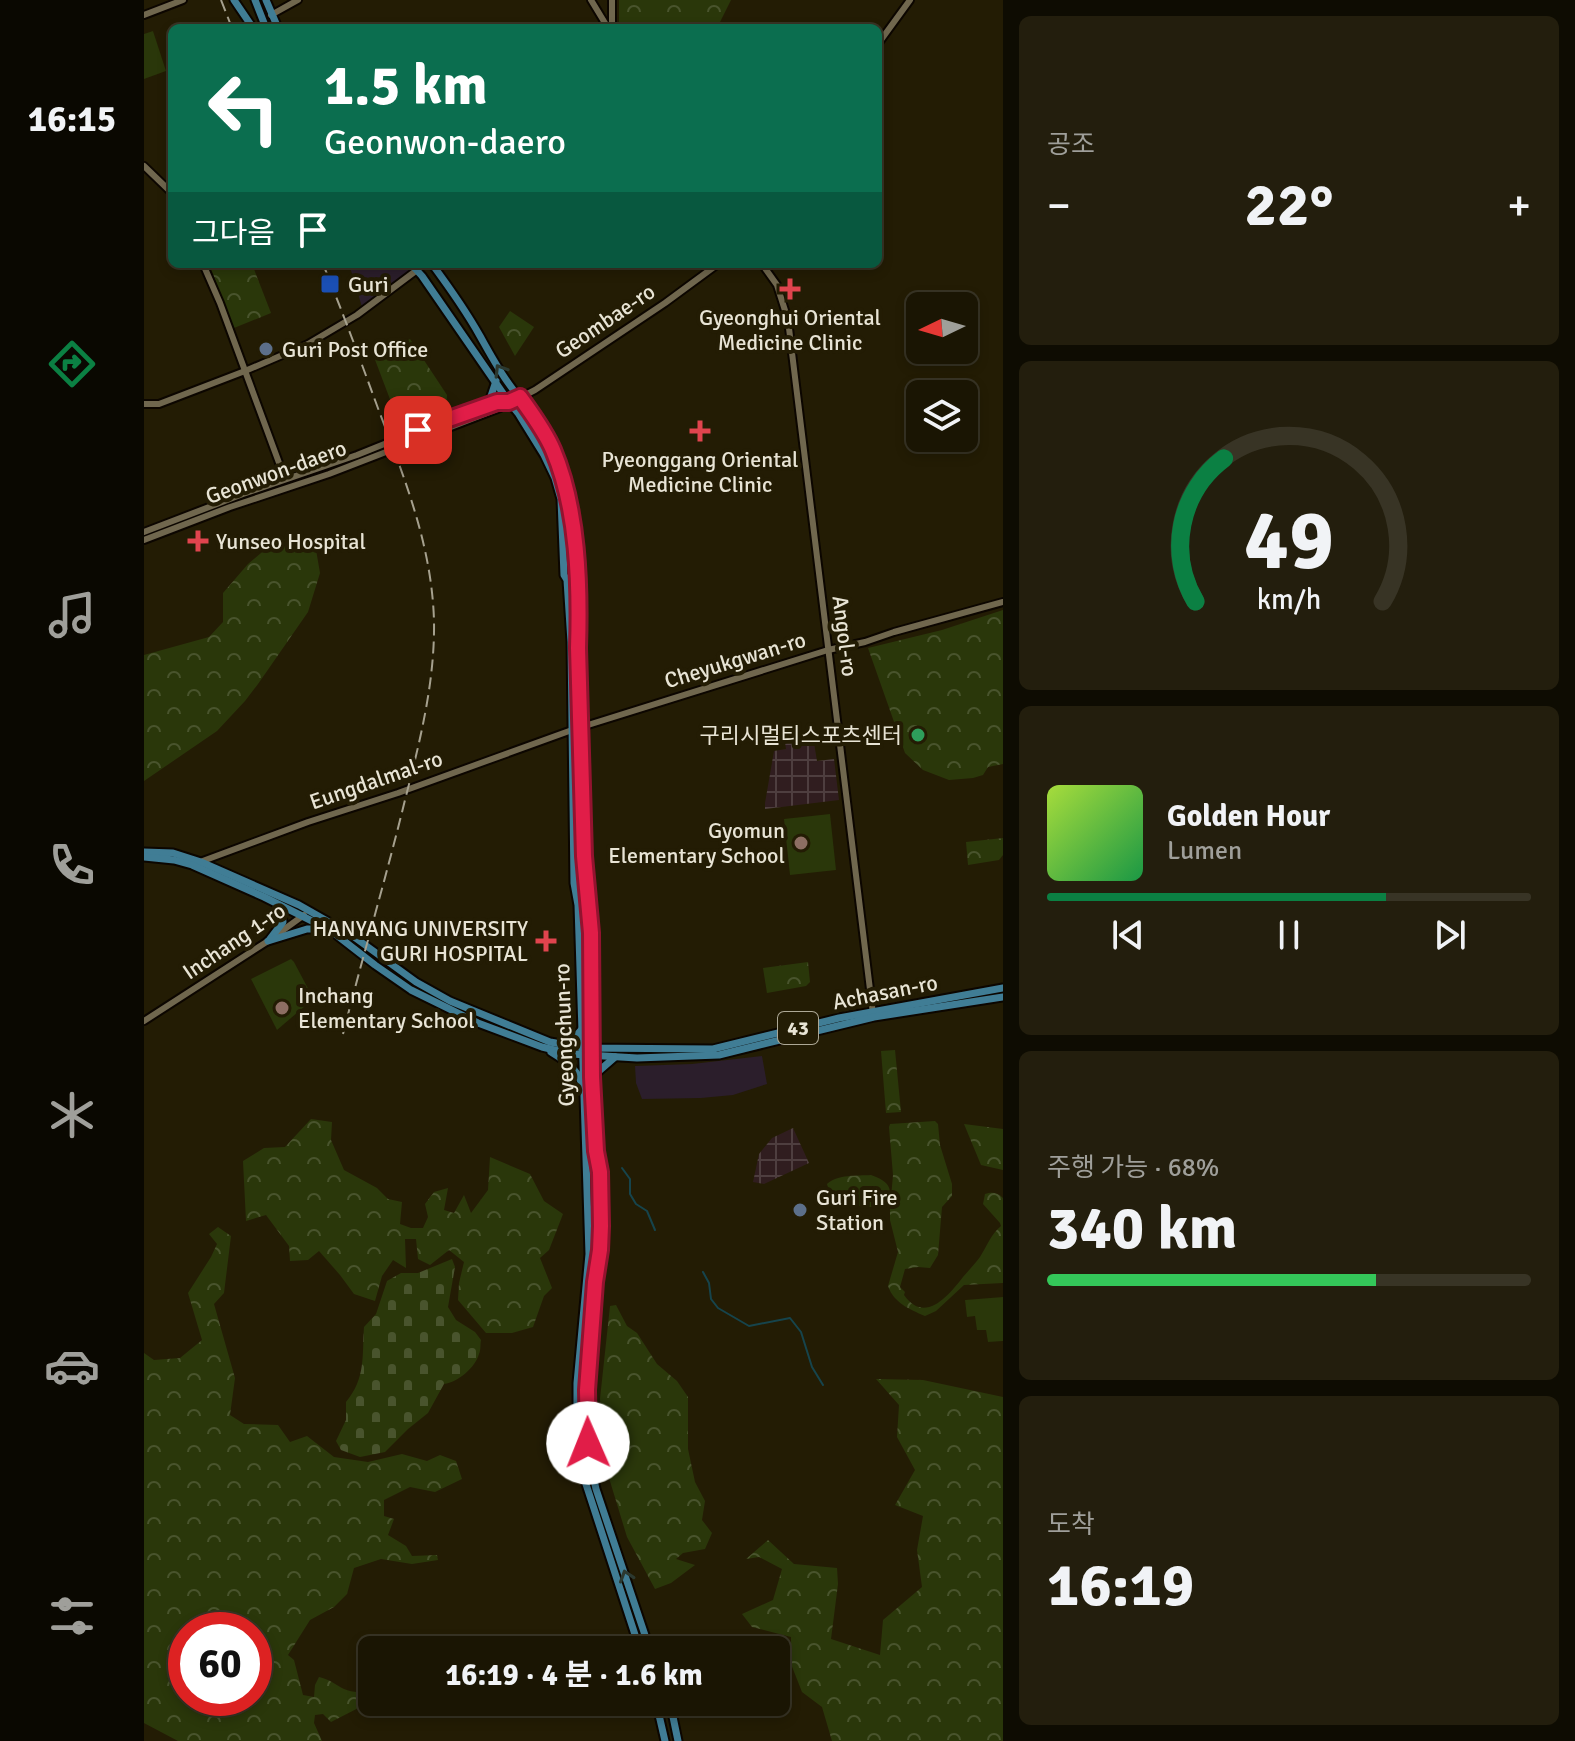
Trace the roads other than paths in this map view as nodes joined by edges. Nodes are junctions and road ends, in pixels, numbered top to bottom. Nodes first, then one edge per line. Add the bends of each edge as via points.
1 (183, 0) edge
2 (234, 0) edge
3 (298, 0) edge
4 (591, 0) edge
5 (612, 0) edge
6 (910, 0) edge
7 (266, 1) edge
8 (256, 3) edge
9 (613, 12) junction
10 (144, 15) edge
11 (271, 15) junction
12 (601, 17) junction
13 (250, 24) edge
14 (264, 24) edge
15 (276, 24) edge
16 (607, 24) edge
17 (611, 24) edge
18 (882, 38) edge
19 (144, 166) edge
20 (168, 189) edge
21 (205, 268) edge
22 (413, 268) edge
23 (415, 268) edge
24 (435, 268) edge
25 (712, 268) edge
26 (765, 268) edge
27 (245, 371) junction
28 (496, 381) junction
29 (520, 397) junction
30 (509, 402) junction
31 (144, 404) edge
32 (488, 405) junction
33 (285, 479) junction
34 (144, 532) edge
35 (144, 540) edge
36 (1003, 602) edge
37 (828, 650) junction
38 (576, 729) junction
39 (144, 854) edge
40 (201, 862) junction
41 (192, 865) junction
42 (264, 897) junction
43 (306, 914) junction
44 (330, 930) junction
45 (268, 941) junction
46 (1003, 988) edge
47 (1003, 997) edge
48 (873, 1014) junction
49 (144, 1021) edge
50 (583, 1027) junction
51 (559, 1044) junction
52 (542, 1047) junction
53 (588, 1052) junction
54 (616, 1057) junction
55 (592, 1077) junction
56 (583, 1090) junction
57 (635, 1636) edge
58 (645, 1636) edge
59 (659, 1716) edge
60 (673, 1716) edge
61 (665, 1741) edge
62 (678, 1741) edge

1 - 10 street
2 - 13 main road
3 - 11 street
4 - 12 street
5 - 9 street
6 - 18 street
7 - 11 main road
8 - 14 main road
9 - 12 street
9 - 17 street
11 - 15 main road
12 - 16 street
19 - 20 street
21 - 27 street
22 - 27 street via 331,332
23 - 28 main road, Gyeongchun-ro
29 -> 24 main road, Gyeongchun-ro
25 - 29 street, Geombae-ro
26 - 37 street, Angol-ro via 777,285 788,320
27 - 31 street via 159,404
27 - 33 street
28 - 30 main road, Gyeongchun-ro
28 - 32 main road
29 - 30 street, Geombae-ro
29 - 38 main road, Gyeongchun-ro via 553,451 569,506 579,615
30 - 32 street, Geonwon-daero
30 - 35 street, Geonwon-daero
30 - 38 main road, Gyeongchun-ro via 544,455 561,499
32 - 33 street, Geonwon-daero
33 - 34 street, Geonwon-daero
36 - 37 street, Cheyukgwan-ro
37 - 38 street, Cheyukgwan-ro
37 - 48 street, Angol-ro
38 - 40 street, Eungdalmal-ro
38 - 50 main road, Gyeongchun-ro via 574,883
38 - 53 main road, Gyeongchun-ro via 591,933
39 - 40 main road, 43 via 164,851
39 - 41 main road, 43
40 - 41 street, Eungdalmal-ro
40 - 43 main road, 43
41 - 42 main road, 43
42 - 43 main road
42 - 45 main road via 284,916
43 - 44 main road
43 - 45 street, Inchang 1-ro
43 - 51 main road, 43 via 350,934 450,1001
44 - 45 main road via 307,929
44 - 52 main road, 43 via 411,990
45 - 49 street, Inchang 1-ro
46 - 48 main road, Achasan-ro / 43
47 - 48 main road, Achasan-ro / 43
48 - 53 main road, Achasan-ro / 43 via 713,1049
48 - 54 main road, Achasan-ro / 43 via 719,1055
50 - 51 main road
50 - 53 main road, Gyeongchun-ro
51 - 53 main road, 43
52 - 53 main road, 43
52 - 56 main road via 570,1065
53 - 54 main road, Achasan-ro / 43
53 - 55 main road, Gyeongchun-ro
53 - 56 main road, Gyeongchun-ro
54 - 55 main road
58 -> 55 main road, Gyeongchun-ro via 590,1466 587,1390 601,1226
56 - 57 main road, Gyeongchun-ro via 589,1254 576,1401 579,1450
59 - 61 main road
60 - 62 main road

